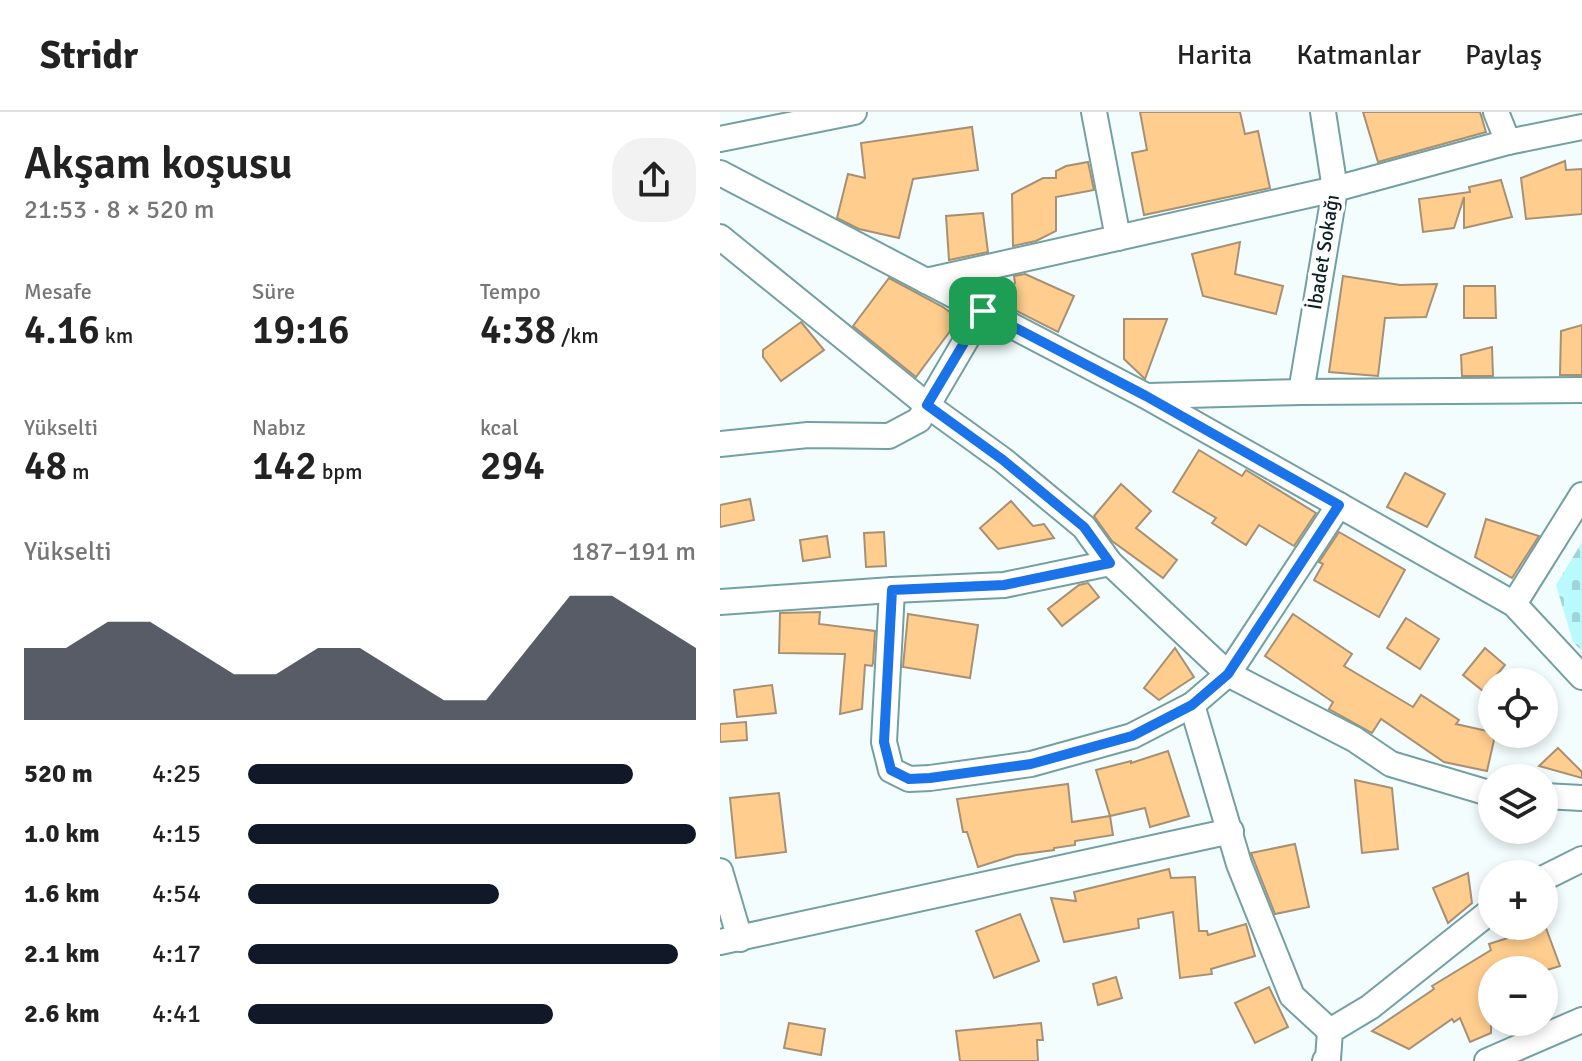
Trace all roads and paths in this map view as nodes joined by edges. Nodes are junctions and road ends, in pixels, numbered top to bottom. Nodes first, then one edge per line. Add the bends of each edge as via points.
1 (854, 112) edge
2 (1094, 112) edge
3 (1323, 112) edge
4 (1496, 112) edge
5 (1582, 127) edge
6 (720, 139) edge
7 (1508, 142) junction
8 (720, 173) edge
9 (1335, 189) junction
10 (720, 237) edge
11 (1118, 238) junction
12 (926, 281) junction
13 (983, 311) junction
14 (1582, 390) edge
15 (1301, 392) junction
16 (1146, 396) junction
17 (927, 405) junction
18 (720, 444) edge
19 (1582, 495) edge
20 (1339, 505) junction
21 (1110, 563) junction
22 (892, 590) junction
23 (720, 602) edge
24 (1514, 604) junction
25 (1228, 674) junction
26 (1582, 677) edge
27 (1192, 705) junction
28 (1478, 790) edge
29 (1558, 797) edge
30 (1582, 798) edge
31 (1231, 831) junction
32 (1582, 859) edge
33 (720, 871) edge
34 (1558, 871) edge
35 (1478, 921) edge
36 (730, 940) edge
37 (1582, 1020) edge
38 (1330, 1031) junction
39 (1334, 1060) edge
40 (1487, 1061) edge

1 - 6 street
2 - 11 street
3 - 9 street, İbadet Sokağı
4 - 7 street
5 - 7 street
7 - 9 street
8 - 12 street
9 - 11 street
9 - 15 street, İbadet Sokağı
10 - 17 street
11 - 12 street
12 - 13 street
13 - 16 street
13 - 17 street
14 - 15 street
15 - 16 street
16 - 20 street
17 - 18 street via 919,420 889,436 808,435
17 - 21 street via 1084,527
19 - 24 street
20 - 24 street
20 - 25 street
21 - 22 street via 1004,585
21 - 25 street
22 - 23 street
22 - 27 street via 884,742 891,770 909,779 1031,764 1132,736
24 - 26 street
25 - 27 street
25 - 28 street via 1354,739 1391,764
27 - 31 street
29 - 30 street
31 - 36 street
31 - 38 street via 1292,996
32 - 34 street
33 - 36 street
35 - 38 street via 1370,1007
37 - 40 street
38 - 39 street

